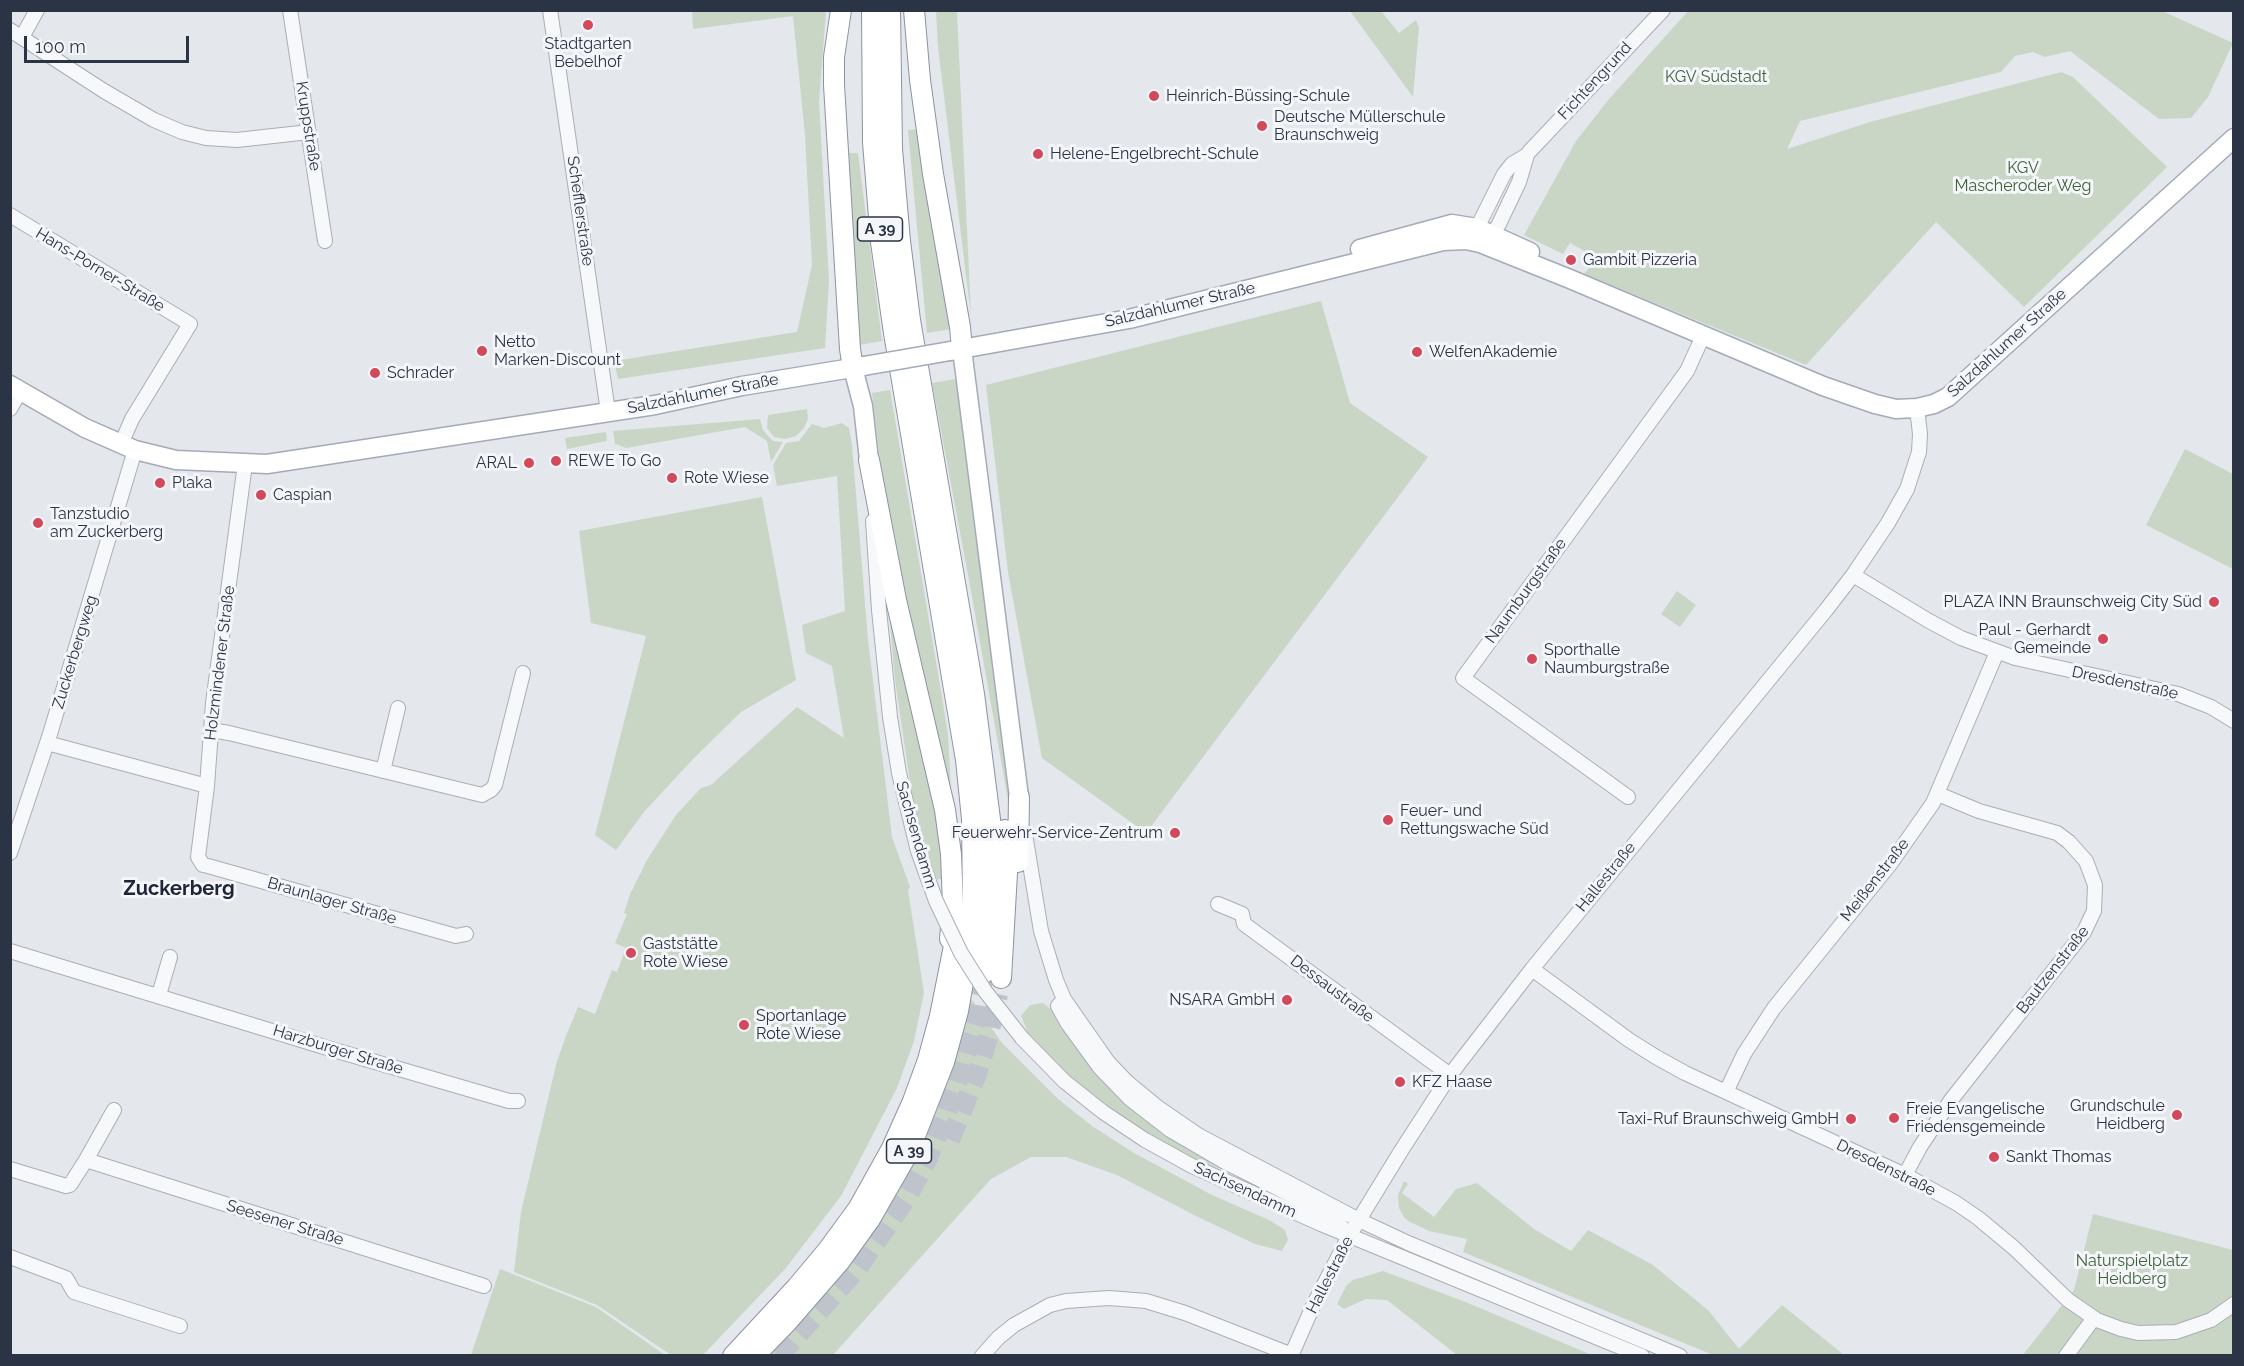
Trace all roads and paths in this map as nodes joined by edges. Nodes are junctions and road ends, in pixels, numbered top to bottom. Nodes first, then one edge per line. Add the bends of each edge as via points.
1 (37, 10) edge
2 (290, 10) edge
3 (550, 10) edge
4 (841, 10) edge
5 (872, 10) edge
6 (890, 10) edge
7 (914, 10) edge
8 (1663, 10) edge
9 (16, 33) edge
10 (309, 132) junction
11 (2234, 138) edge
12 (1529, 152) dead end
13 (10, 215) edge
14 (1483, 235) junction
15 (325, 241) dead end
16 (1703, 336) junction
17 (956, 350) junction
18 (859, 367) junction
19 (15, 388) edge
20 (1917, 408) junction
21 (10, 409) edge
22 (608, 412) junction
23 (128, 447) junction
24 (869, 460) junction
25 (245, 464) junction
26 (1853, 574) junction
27 (1997, 652) junction
28 (524, 673) dead end
29 (398, 708) dead end
30 (958, 710) junction
31 (2234, 721) edge
32 (211, 730) junction
33 (47, 743) junction
34 (383, 771) junction
35 (207, 786) junction
36 (1938, 794) junction
37 (1019, 797) junction
38 (1628, 797) dead end
39 (10, 853) edge
40 (200, 862) joint
41 (1218, 904) dead end
42 (466, 934) dead end
43 (10, 951) edge
44 (170, 957) dead end
45 (1532, 969) junction
46 (948, 978) junction
47 (159, 995) junction
48 (1064, 999) junction
49 (1450, 1075) junction
50 (1726, 1092) junction
51 (518, 1101) dead end
52 (114, 1110) dead end
53 (86, 1160) junction
54 (10, 1169) edge
55 (1905, 1175) junction
56 (1359, 1220) junction
57 (1349, 1236) junction
58 (10, 1257) edge
59 (484, 1286) dead end
60 (2234, 1304) edge
61 (2094, 1318) junction
62 (180, 1326) dead end
63 (1292, 1355) edge
64 (731, 1356) edge
65 (754, 1356) edge
66 (982, 1356) edge
67 (1642, 1356) edge
68 (1680, 1356) edge
69 (2066, 1356) edge

1 - 9 street
2 - 10 street, Kruppstraße
3 - 22 street, Schefflerstraße
4 - 18 highway via 834,57 834,107 850,349
5 - 30 highway, A 39 via 873,142 881,242
6 - 37 highway, A 39 via 892,149 903,264 974,694 990,732 1004,824 1007,873 994,982 1011,936
7 - 17 highway via 933,174 960,327
8 - 12 street, Fichtengrund
9 - 10 street via 104,91 182,132 237,140
10 - 15 street, Kruppstraße
11 - 20 main road, Salzdahlumer Straße via 1948,397
13 - 23 street, Hans-Porner-Straße via 190,324 132,419
14 - 14 street via 1519,182 1527,154 1504,174
14 - 16 main road, Salzdahlumer Straße via 1570,279
14 - 17 main road, Salzdahlumer Straße via 1443,241 1129,318
16 - 20 main road, Salzdahlumer Straße via 1865,401 1896,409
16 - 38 street, Naumburgstraße via 1687,371 1463,678
17 - 18 main road, Salzdahlumer Straße, bridge
17 - 37 main road, Sachsendamm
18 - 22 main road, Salzdahlumer Straße
18 - 24 main road, Sachsendamm
19 - 21 street
19 - 23 main road, Salzdahlumer Straße via 85,428
20 - 26 street, Hallestraße via 1920,440 1913,474 1900,504
22 - 25 main road, Salzdahlumer Straße via 267,464
23 - 25 main road, Salzdahlumer Straße via 177,460
23 - 33 street, Zuckerbergweg
24 - 46 highway via 896,600 945,810 953,905
24 - 57 street, Sachsendamm, bridge via 879,610 898,773 918,851 961,953 1022,1038 1074,1089 1145,1140 1218,1179
25 - 32 street, Holzmindener Straße
26 - 27 street, Dresdenstraße via 1929,621
26 - 45 street, Hallestraße
27 - 31 street, Dresdenstraße via 2178,694
27 - 36 street, Meißenstraße
28 - 34 street via 495,785 486,794 475,795
29 - 34 street
30 - 46 highway via 962,887
30 - 65 highway, A 39 via 972,819 974,902 963,990 944,1062 909,1151 870,1219 812,1295
32 - 34 street
32 - 35 street, Holzmindener Straße
33 - 35 street
33 - 39 street, Zuckerbergweg
35 - 40 street, Holzmindener Straße via 197,852
36 - 50 street, Meißenstraße via 1891,863 1769,1016 1744,1054
36 - 55 street, Bautzenstraße via 1978,811 2057,833 2069,842 2086,861 2095,885 2094,911 2084,932 1951,1100
37 - 48 street, Sachsendamm via 1041,931
40 - 42 street, Braunlager Straße via 456,936
41 - 49 street, Dessaustraße via 1242,914 1244,924
43 - 47 street, Harzburger Straße
44 - 47 street
45 - 49 street, Hallestraße
45 - 50 street, Dresdenstraße via 1629,1040
46 - 64 highway via 928,1060 913,1101 858,1209 797,1287
47 - 51 street, Harzburger Straße
48 - 56 street, Sachsendamm via 1108,1062 1156,1106 1198,1135
48 - 57 street, Sachsendamm via 1058,1006 1068,1024 1100,1068 1130,1099 1193,1144 1327,1213
49 - 56 street, Hallestraße
50 - 55 street, Dresdenstraße
52 - 53 street
53 - 54 street via 66,1186
53 - 59 street, Seesener Straße
55 - 61 street, Dresdenstraße via 1978,1218 2068,1300
56 - 57 street, Hallestraße
56 - 68 street, Sachsendamm
57 - 63 street, Hallestraße
57 - 67 street, Sachsendamm
58 - 62 street via 66,1278 74,1292
60 - 61 street, Dresdenstraße via 2211,1320 2176,1332 2138,1333
61 - 69 street
63 - 66 street via 1185,1313 1146,1301 1109,1298 1050,1305 1014,1325

